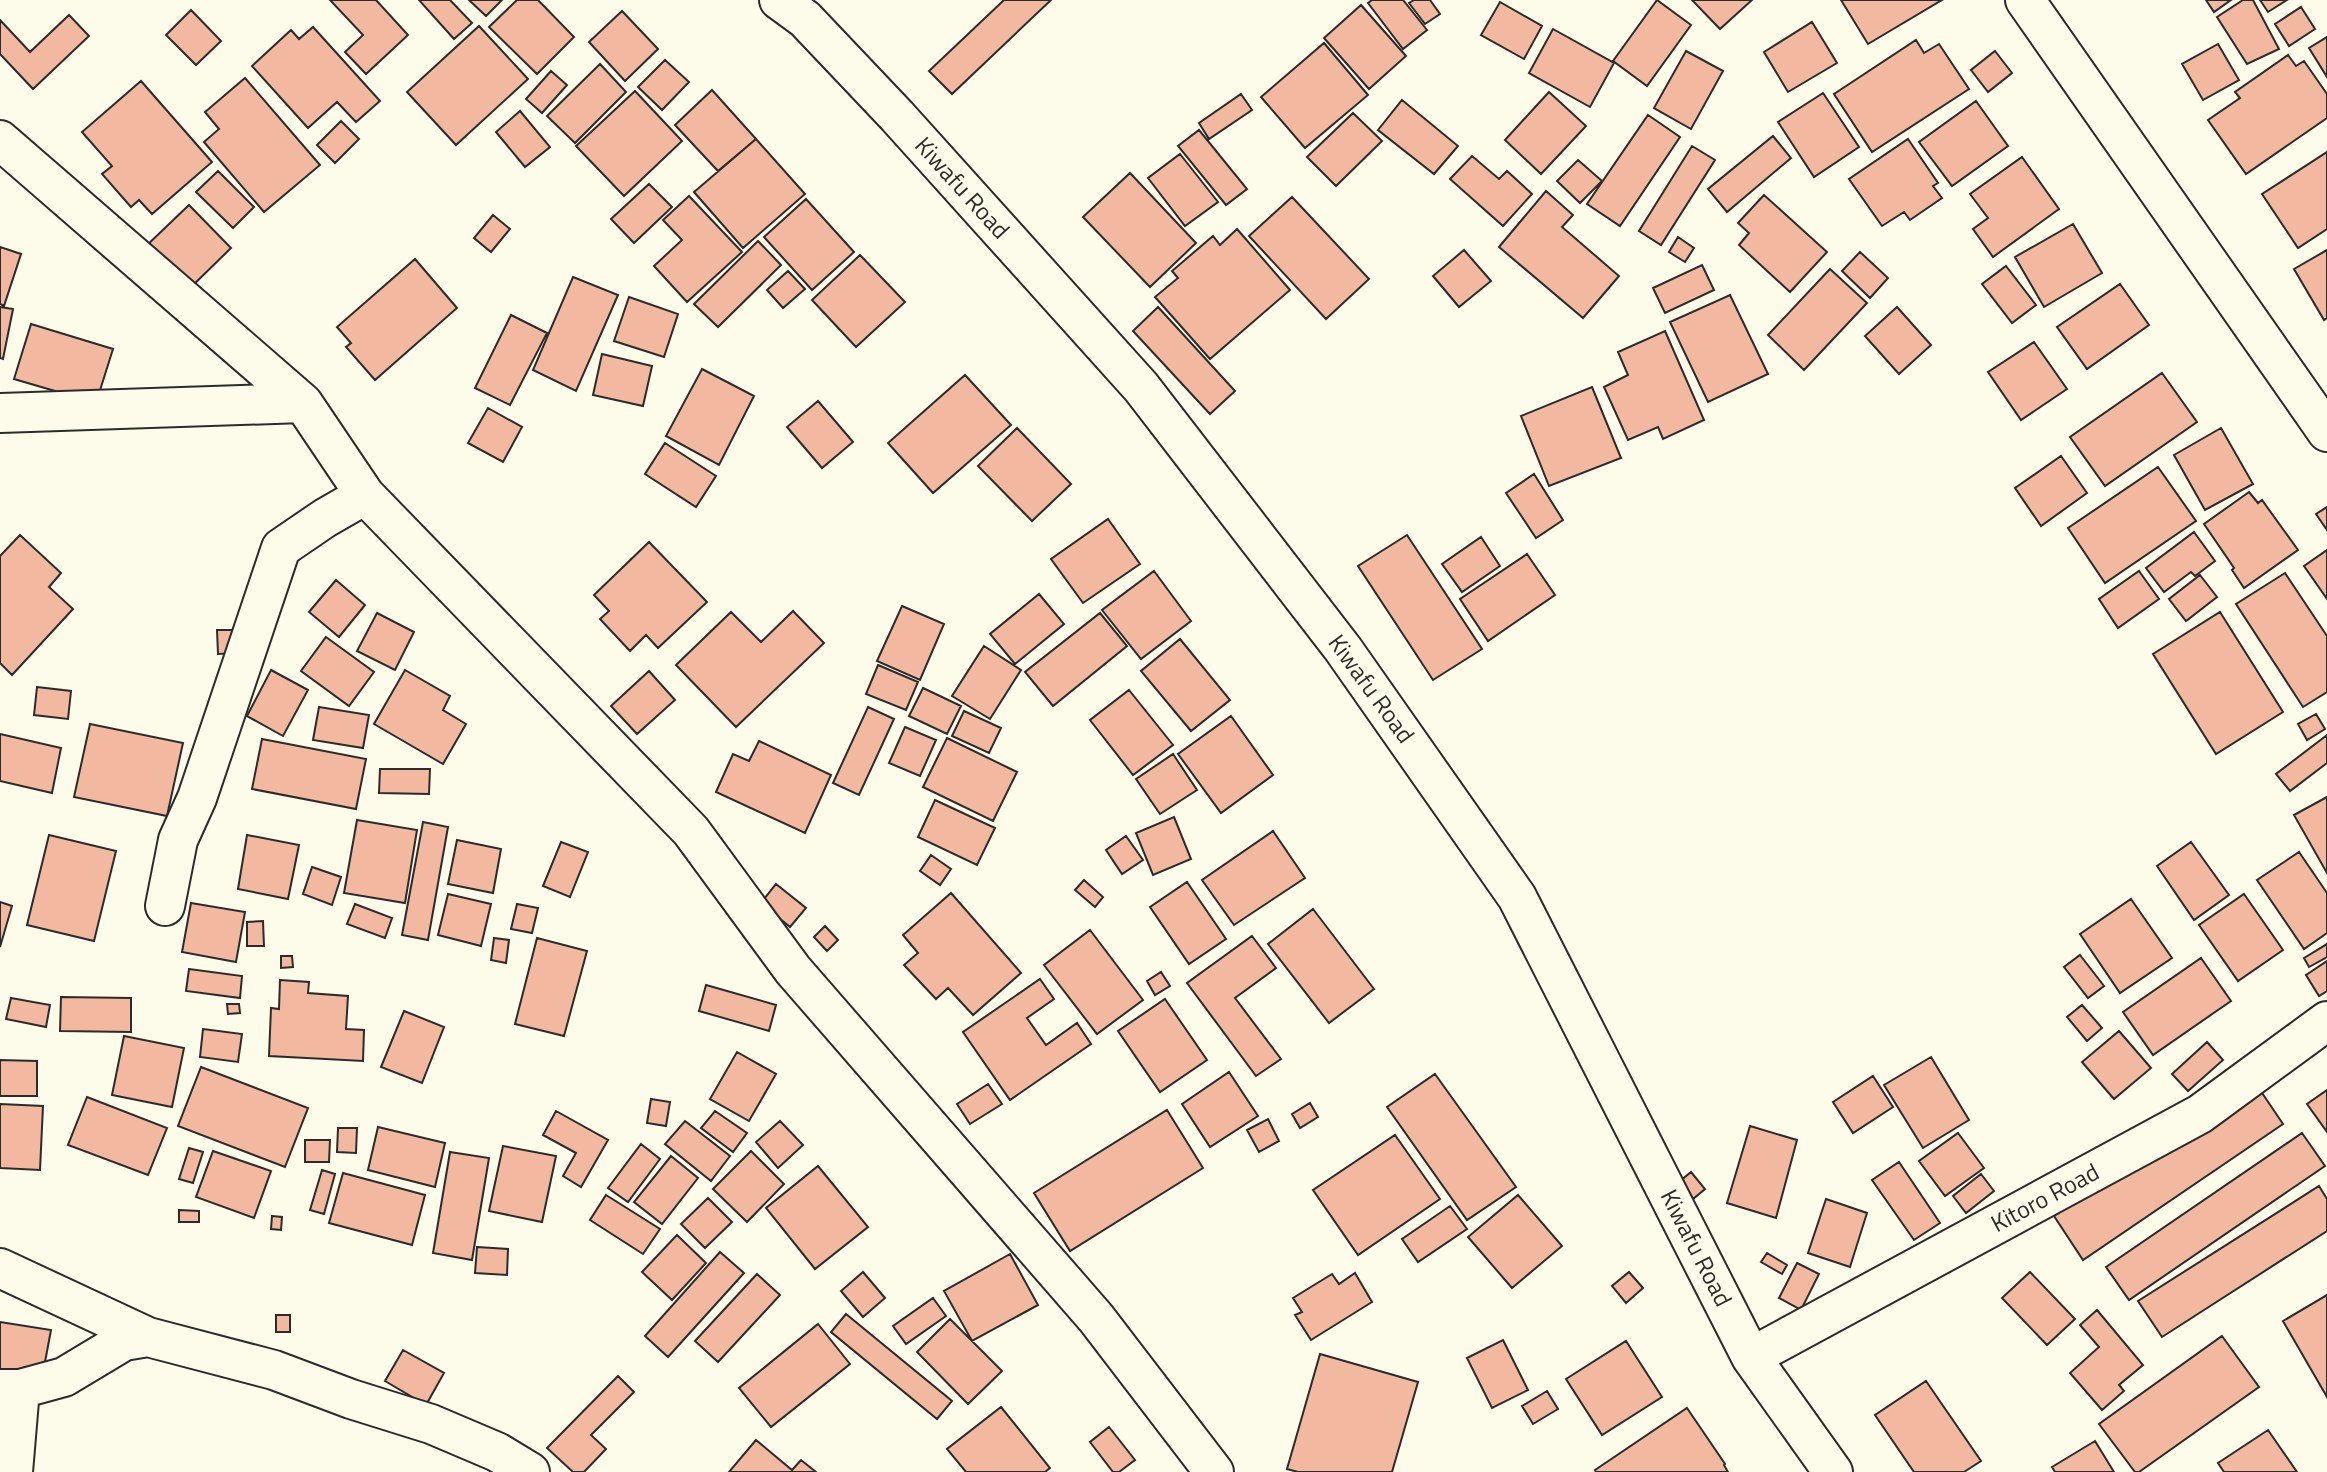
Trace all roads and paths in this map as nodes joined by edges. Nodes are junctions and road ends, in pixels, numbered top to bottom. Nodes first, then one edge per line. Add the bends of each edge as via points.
1 (779, 0) edge
2 (2025, 0) edge
3 (0, 140) edge
4 (303, 403) junction
5 (0, 413) edge
6 (2327, 432) edge
7 (365, 495) junction
8 (165, 906) dead end
9 (2327, 1021) edge
10 (0, 1268) edge
11 (148, 1337) junction
12 (1751, 1357) junction
13 (10, 1389) edge
14 (13, 1472) edge
15 (530, 1472) edge
16 (1214, 1472) edge
17 (1833, 1472) edge

1 - 12 street, Kiwafu Road via 805,19 897,116 1141,387 1343,649 1517,897
2 - 6 street
3 - 4 street
4 - 5 street
4 - 7 street
7 - 8 street via 281,548 178,840
7 - 16 street via 691,831 793,970 1096,1318
9 - 12 street, Kitoro Road via 2200,1114
10 - 11 street
11 - 13 street via 124,1341 64,1377
11 - 15 street via 274,1370 431,1424
12 - 17 street, Kiwafu Road
13 - 14 street

